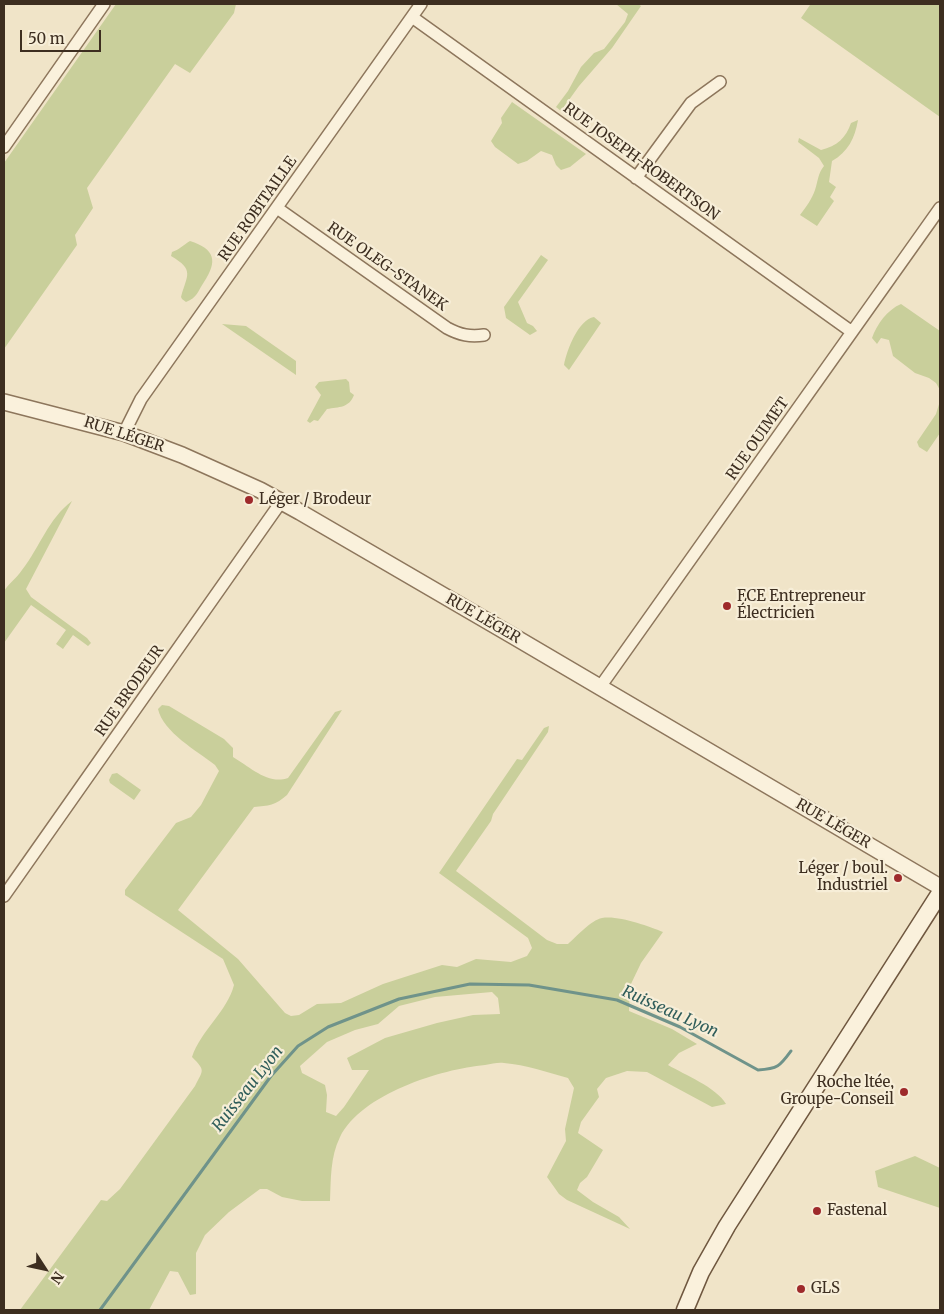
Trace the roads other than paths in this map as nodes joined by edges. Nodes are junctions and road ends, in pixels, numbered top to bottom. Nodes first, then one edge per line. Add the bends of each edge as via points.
1 (104, 4) edge
2 (421, 4) edge
3 (412, 17) junction
4 (720, 82) dead end
5 (4, 147) edge
6 (636, 178) junction
7 (277, 208) junction
8 (940, 208) edge
9 (852, 332) junction
10 (484, 335) dead end
11 (4, 402) edge
12 (124, 433) junction
13 (281, 502) junction
14 (600, 687) junction
15 (940, 887) edge
16 (940, 893) edge
17 (4, 896) edge
18 (684, 1310) edge

1 - 5 street
2 - 3 street, RUE ROBITAILLE
3 - 6 street, RUE JOSEPH-ROBERTSON
3 - 7 street, RUE ROBITAILLE
4 - 6 street via 691,103
6 - 9 street, RUE JOSEPH-ROBERTSON
7 - 10 street, RUE OLEG-STANEK via 447,328 462,335
7 - 12 street, RUE ROBITAILLE via 144,395
8 - 9 street, RUE OUIMET
9 - 14 street, RUE OUIMET
11 - 12 street, RUE LÉGER
12 - 13 street, RUE LÉGER via 231,476
13 - 14 street, RUE LÉGER
13 - 17 street, RUE BRODEUR
14 - 15 street, RUE LÉGER
16 - 18 main road via 732,1217

